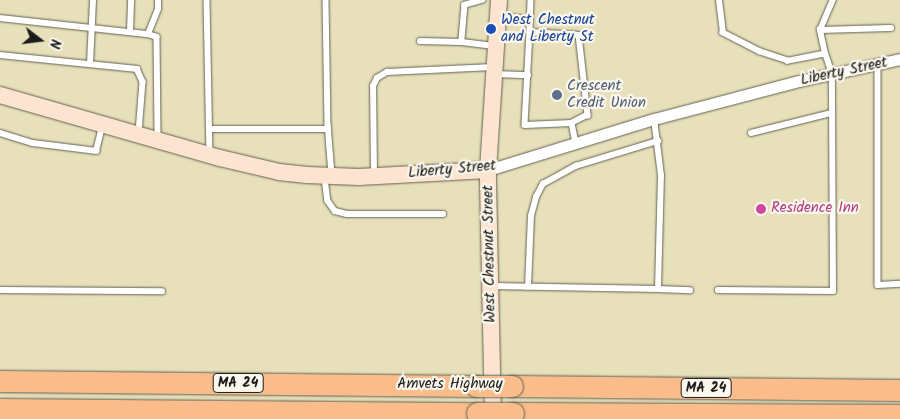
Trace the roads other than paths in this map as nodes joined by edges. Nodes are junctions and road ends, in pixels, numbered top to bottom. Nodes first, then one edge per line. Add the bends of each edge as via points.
1 (93, 0) edge
2 (131, 0) edge
3 (158, 0) edge
4 (207, 0) edge
5 (326, 0) edge
6 (482, 0) edge
7 (531, 0) edge
8 (720, 0) edge
9 (833, 0) edge
10 (499, 8) edge
11 (0, 18) edge
12 (530, 19) junction
13 (92, 28) junction
14 (891, 28) dead end
15 (820, 30) junction
16 (130, 32) junction
17 (530, 32) junction
18 (148, 34) junction
19 (420, 41) dead end
20 (462, 42) junction
21 (497, 46) junction
22 (825, 54) junction
23 (0, 55) edge
24 (900, 59) edge
25 (90, 64) junction
26 (878, 64) junction
27 (495, 70) junction
28 (528, 74) junction
29 (832, 74) junction
30 (0, 96) edge
31 (832, 113) junction
32 (654, 119) junction
33 (572, 123) junction
34 (103, 125) junction
35 (209, 129) junction
36 (328, 129) junction
37 (0, 133) edge
38 (751, 134) dead end
39 (139, 135) junction
40 (158, 141) junction
41 (658, 141) junction
42 (576, 143) junction
43 (210, 156) junction
44 (488, 170) junction
45 (328, 176) junction
46 (374, 176) junction
47 (443, 214) dead end
48 (900, 284) edge
49 (490, 286) junction
50 (528, 287) junction
51 (658, 289) junction
52 (0, 290) edge
53 (690, 290) dead end
54 (718, 290) dead end
55 (162, 291) dead end
56 (0, 381) edge
57 (900, 390) edge
58 (0, 409) edge
59 (494, 415) edge
60 (900, 415) edge

1 - 13 lane
2 - 16 lane
3 - 18 lane via 158,9
4 - 35 lane
5 - 36 lane
6 - 20 lane via 465,5
7 - 12 lane
8 - 22 lane via 723,33 788,61
9 - 15 lane
10 - 12 lane
10 - 21 main road, West Chestnut Street
11 - 13 lane
12 - 17 lane
13 - 16 lane
13 - 25 lane
14 - 15 lane
15 - 22 lane
16 - 18 lane
17 - 28 lane
17 - 33 lane via 579,35 588,116
18 - 40 lane via 157,37
19 - 20 lane
20 - 21 lane
21 - 27 main road, West Chestnut Street
22 - 29 lane
23 - 25 lane
24 - 26 street, Liberty Street
25 - 39 lane via 137,69 143,82
26 - 29 street, Liberty Street
26 - 48 lane via 878,286
27 - 28 lane
27 - 44 main road, West Chestnut Street
27 - 46 lane via 387,72 377,78 372,86
28 - 33 lane via 525,125
29 - 31 lane
29 - 32 street, Liberty Street
30 - 34 main road, Liberty Street
31 - 38 lane
31 - 54 lane via 833,291
32 - 41 lane
32 - 42 street, Liberty Street
33 - 42 lane
34 - 37 lane via 96,151 33,143
34 - 39 main road, Liberty Street
35 - 36 lane
35 - 43 lane
36 - 45 lane
39 - 40 main road, Liberty Street
40 - 43 main road, Liberty Street
41 - 50 lane via 576,166 543,184 531,216
41 - 51 lane via 661,176
42 - 44 street, Liberty Street
43 - 45 main road, Liberty Street via 265,170
44 - 46 main road, Liberty Street
44 - 49 main road, West Chestnut Street
45 - 46 main road, Liberty Street
45 - 47 lane via 328,201 335,211 347,214
49 - 50 lane
49 - 59 main road, West Chestnut Street
50 - 51 lane
51 - 53 lane
52 - 55 lane
56 - 57 highway, Amvets Highway / MA 24, bridge
58 - 59 highway, Amvets Highway / MA 24
59 - 60 highway, Amvets Highway / MA 24

